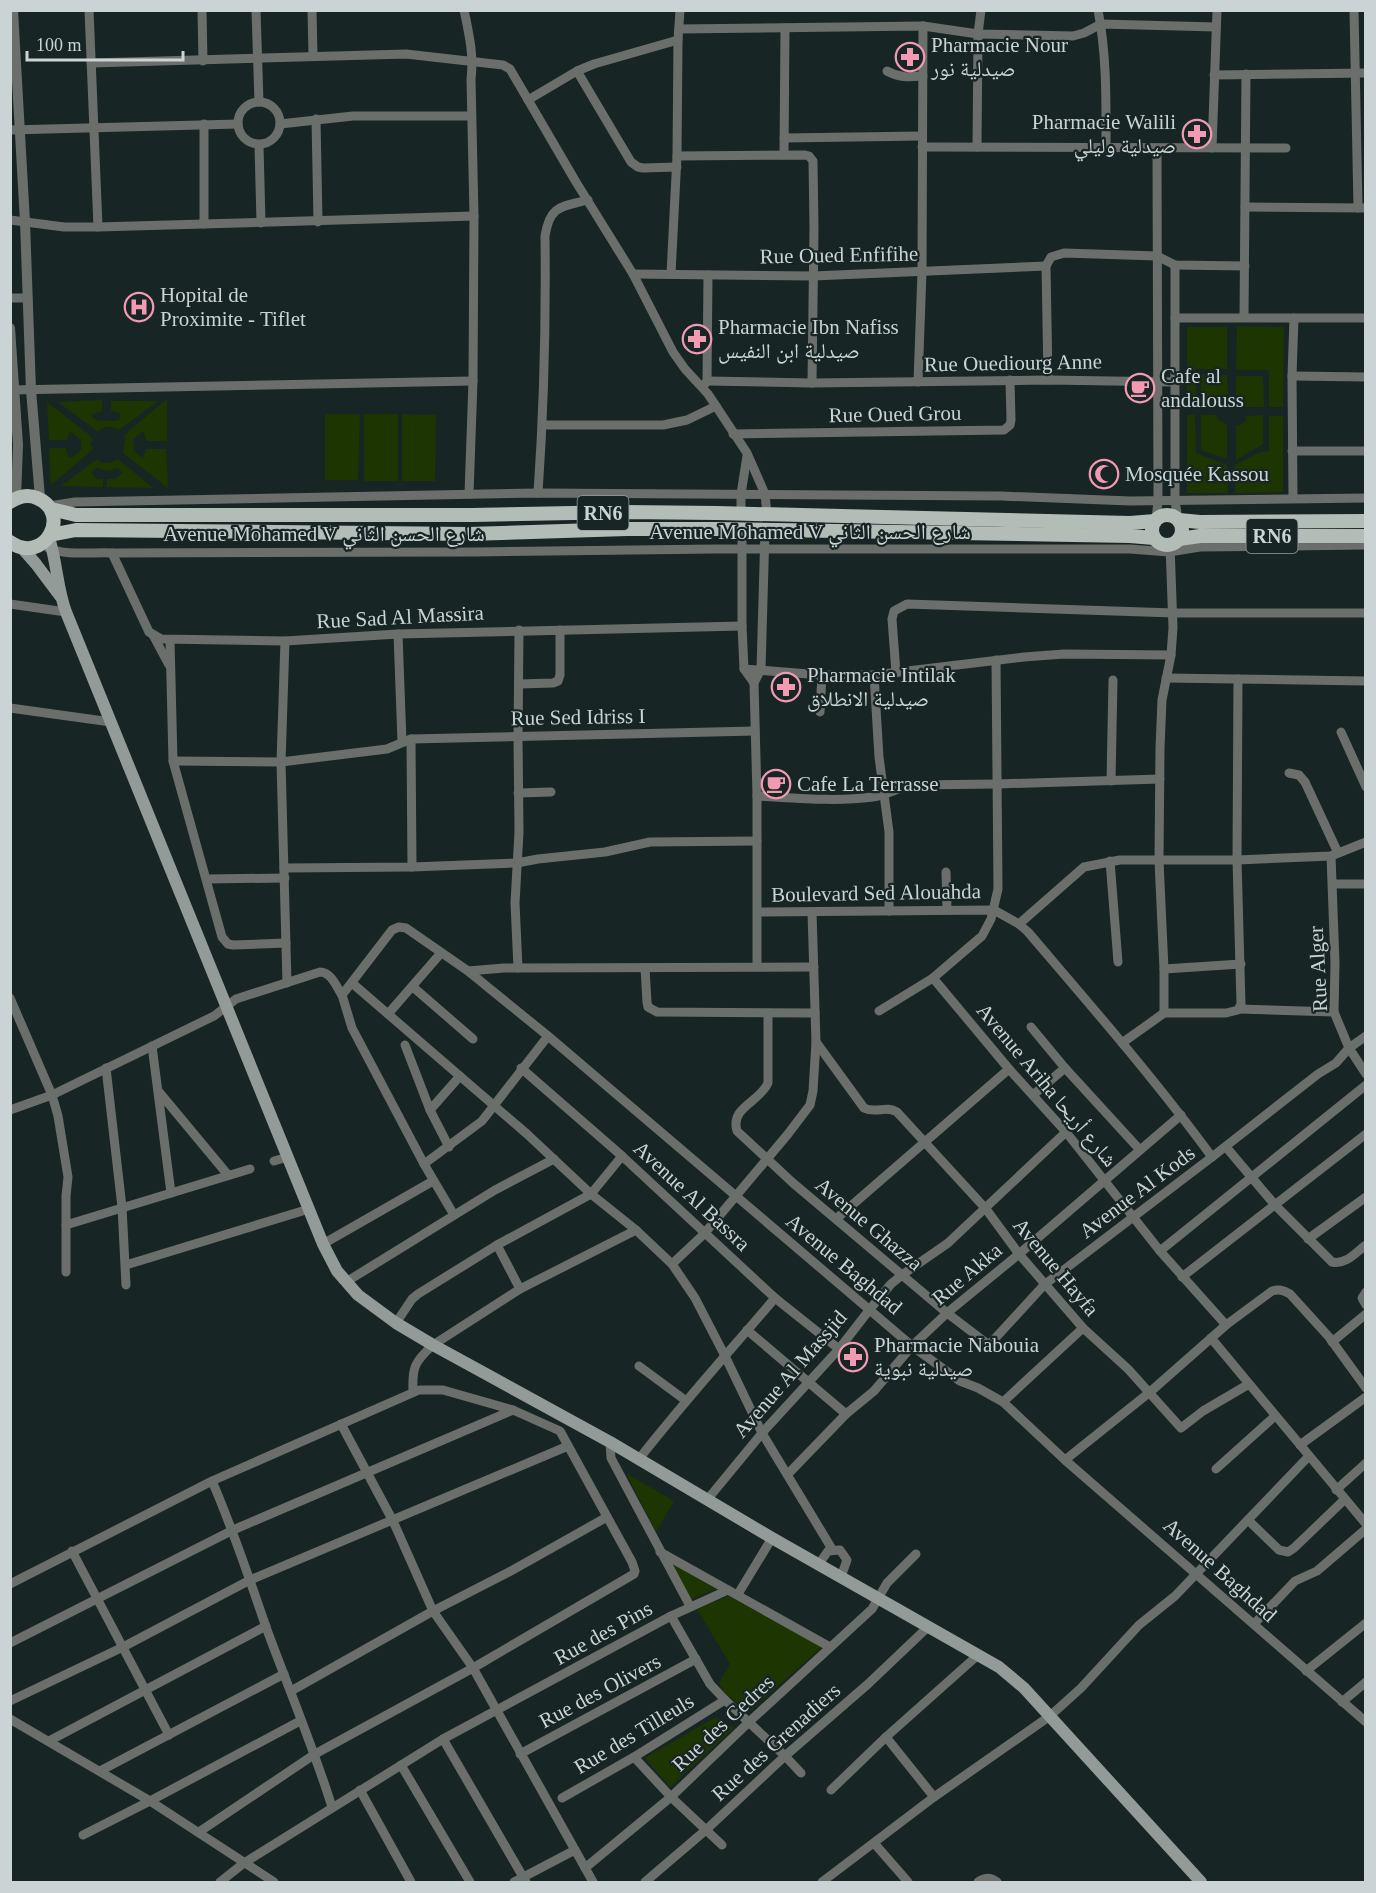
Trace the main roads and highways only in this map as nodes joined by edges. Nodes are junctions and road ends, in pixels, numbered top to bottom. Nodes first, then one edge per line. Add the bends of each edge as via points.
1 (13, 500) edge
2 (46, 505) junction
3 (1179, 519) junction
4 (1155, 520) junction
5 (1365, 521) edge
6 (1365, 536) edge
7 (1154, 538) junction
8 (48, 542) junction
9 (16, 545) edge
10 (1173, 545) junction
11 (60, 597) junction
12 (1201, 1882) edge

1 - 2 main road, RN6 via 32,496
2 - 4 main road, RN6 via 76,515 626,512 1130,523
2 - 8 main road via 54,518
3 - 4 main road, RN6 via 1164,515
3 - 5 main road, RN6
3 - 10 main road via 1183,530
4 - 7 main road
6 - 10 main road, RN6 via 1200,536
7 - 8 main road, RN6 via 765,530 468,534 76,530
7 - 10 main road, RN6 via 1161,544
8 - 9 main road, RN6 via 28,548
8 - 11 main road
9 - 11 main road
11 - 12 main road via 323,1244 346,1282 371,1306 433,1346 610,1442 1010,1676

